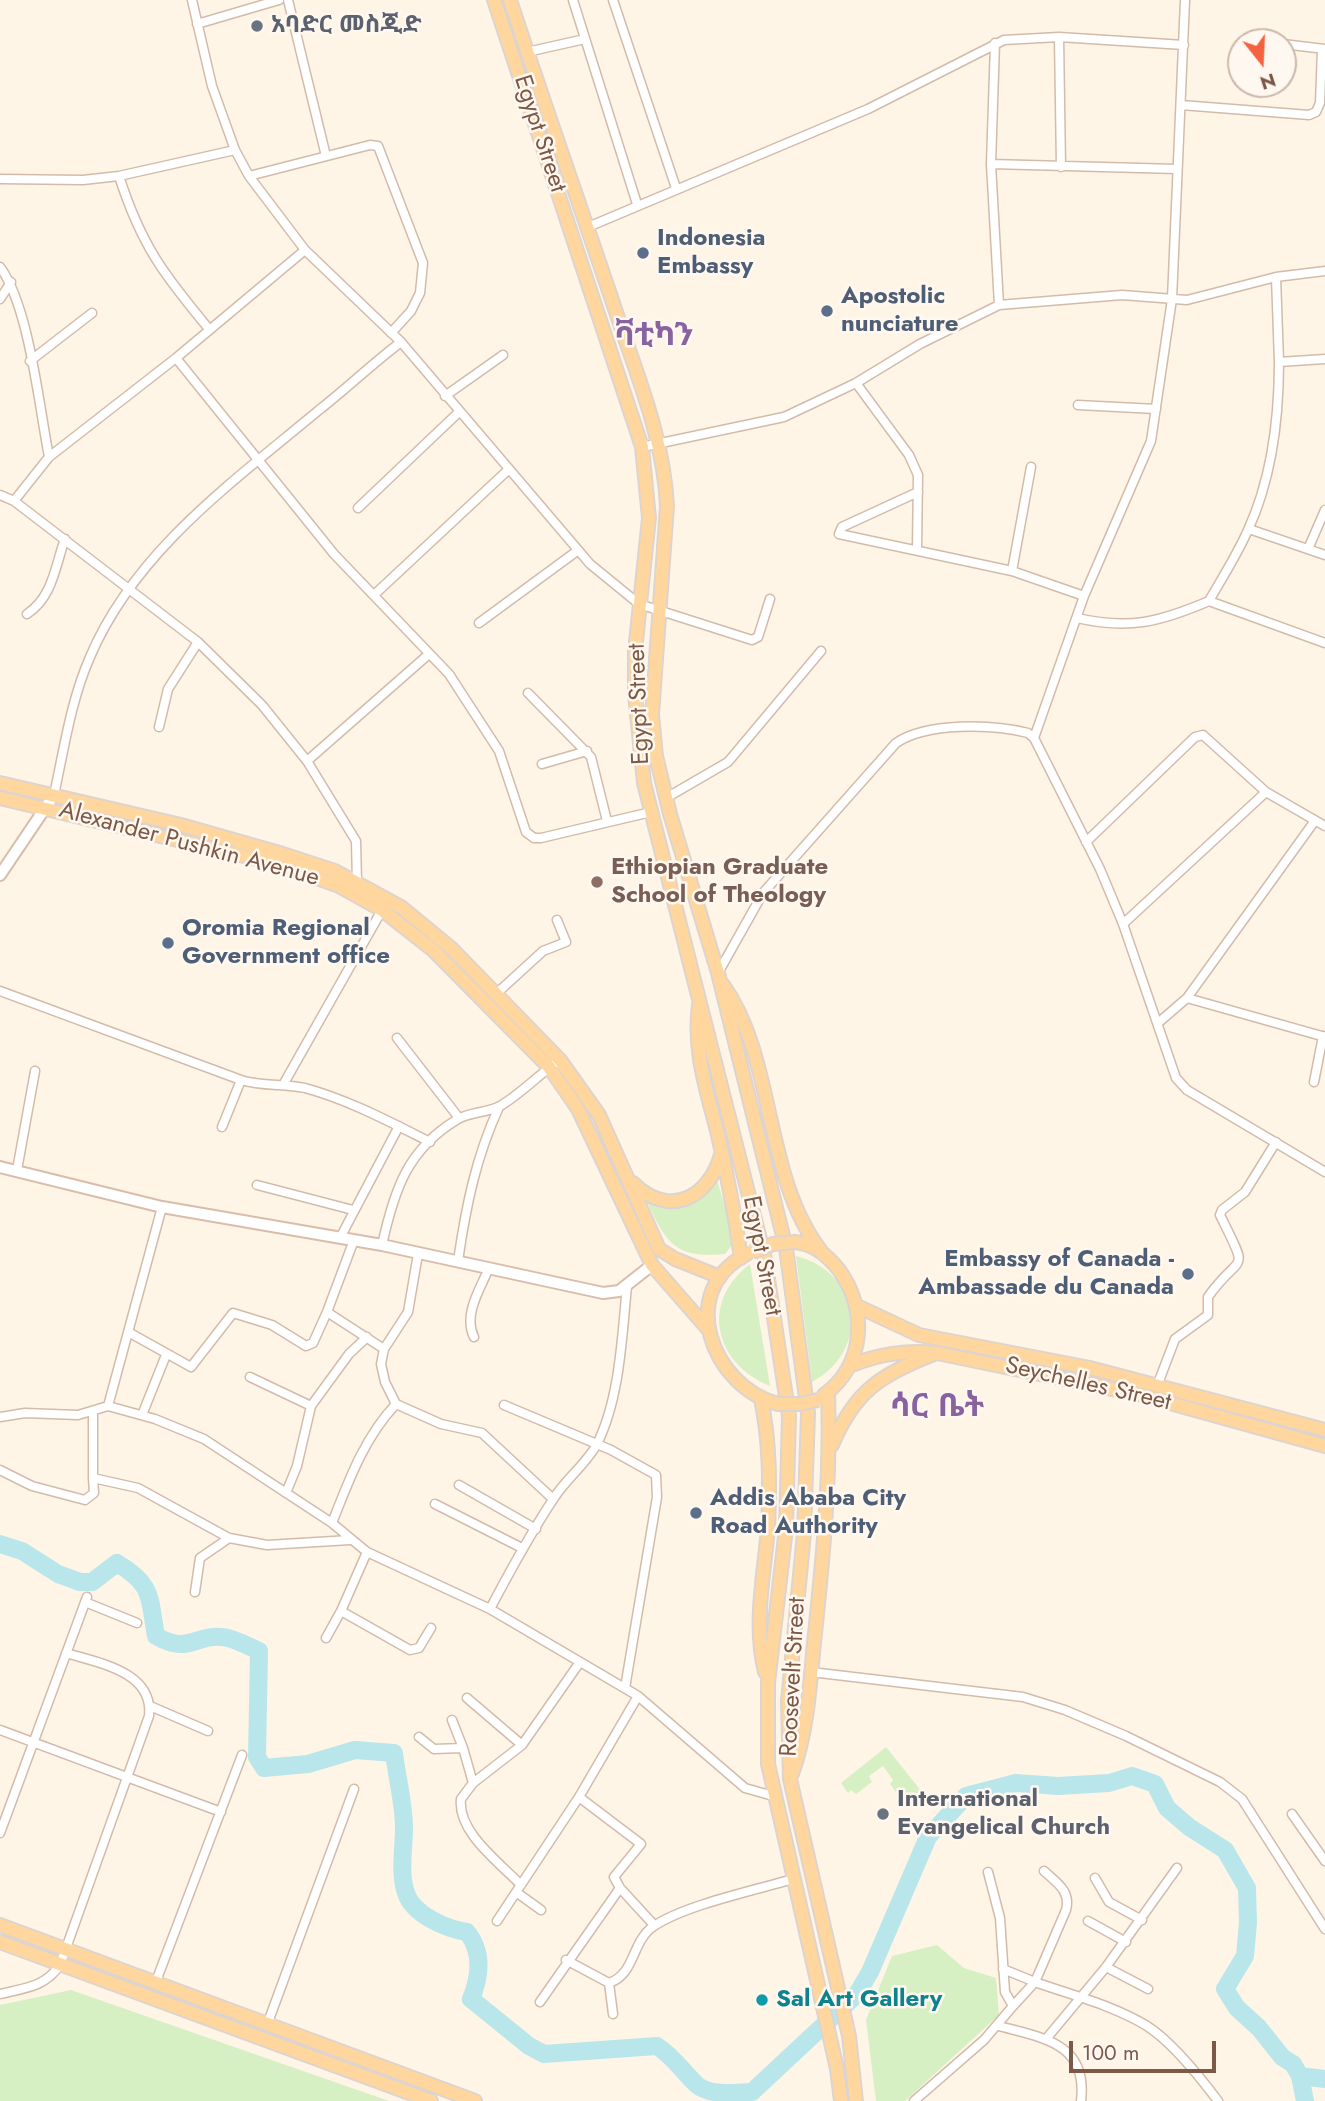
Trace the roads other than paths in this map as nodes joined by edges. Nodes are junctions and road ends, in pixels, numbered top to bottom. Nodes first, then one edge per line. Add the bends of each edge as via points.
1 (192, 0) edge
2 (279, 0) edge
3 (288, 0) edge
4 (494, 0) edge
5 (510, 0) edge
6 (573, 0) edge
7 (613, 0) edge
8 (1185, 0) edge
9 (197, 24) junction
10 (1059, 37) junction
11 (585, 40) junction
12 (995, 43) junction
13 (1184, 45) junction
14 (1297, 46) edge
15 (1323, 49) edge
16 (527, 52) junction
17 (1181, 105) junction
18 (235, 150) junction
19 (326, 156) junction
20 (991, 164) junction
21 (1061, 167) junction
22 (1177, 169) junction
23 (120, 176) junction
24 (249, 176) junction
25 (0, 179) edge
26 (676, 188) junction
27 (637, 204) junction
28 (588, 227) junction
29 (305, 250) junction
30 (0, 267) edge
31 (1325, 271) edge
32 (1276, 277) junction
33 (11, 282) junction
34 (0, 299) edge
35 (1172, 299) junction
36 (999, 305) junction
37 (92, 313) dead end
38 (209, 329) junction
39 (390, 334) junction
40 (401, 342) junction
41 (503, 355) dead end
42 (176, 358) junction
43 (1325, 359) edge
44 (30, 361) junction
45 (1279, 362) junction
46 (856, 383) junction
47 (445, 396) junction
48 (1078, 405) dead end
49 (1156, 409) junction
50 (459, 412) junction
51 (659, 444) junction
52 (642, 447) junction
53 (49, 457) junction
54 (257, 458) junction
55 (1031, 467) dead end
56 (509, 470) junction
57 (918, 492) junction
58 (0, 495) edge
59 (14, 501) junction
60 (358, 508) dead end
61 (1325, 510) edge
62 (1249, 529) junction
63 (65, 538) junction
64 (916, 549) junction
65 (1308, 549) junction
66 (577, 551) junction
67 (1325, 555) edge
68 (1012, 571) junction
69 (130, 590) junction
70 (375, 594) junction
71 (1084, 596) junction
72 (770, 599) dead end
73 (1209, 601) junction
74 (639, 604) junction
75 (657, 609) junction
76 (27, 614) dead end
77 (1077, 618) junction
78 (478, 623) dead end
79 (198, 642) junction
80 (1325, 643) edge
81 (821, 651) dead end
82 (429, 654) junction
83 (528, 693) dead end
84 (159, 727) dead end
85 (1034, 738) junction
86 (587, 751) junction
87 (307, 761) junction
88 (542, 764) dead end
89 (0, 783) edge
90 (1266, 792) junction
91 (54, 795) junction
92 (0, 798) edge
93 (666, 798) junction
94 (46, 808) junction
95 (651, 812) junction
96 (607, 821) junction
97 (1314, 822) junction
98 (1325, 826) edge
99 (1086, 842) junction
100 (0, 875) edge
101 (357, 882) junction
102 (382, 910) junction
103 (557, 920) dead end
104 (1123, 924) junction
105 (437, 945) junction
106 (718, 975) junction
107 (0, 990) edge
108 (496, 994) junction
109 (701, 998) junction
110 (1187, 998) junction
111 (1158, 1023) junction
112 (1324, 1036) edge
113 (397, 1038) dead end
114 (555, 1064) junction
115 (35, 1071) dead end
116 (241, 1080) junction
117 (1314, 1082) dead end
118 (283, 1085) junction
119 (499, 1107) junction
120 (459, 1118) junction
121 (400, 1126) junction
122 (222, 1127) dead end
123 (430, 1142) junction
124 (1276, 1142) junction
125 (721, 1155) junction
126 (0, 1167) edge
127 (17, 1170) junction
128 (1325, 1172) edge
129 (630, 1181) junction
130 (257, 1185) dead end
131 (162, 1207) junction
132 (353, 1210) junction
133 (340, 1238) junction
134 (354, 1240) junction
135 (382, 1245) junction
136 (821, 1251) junction
137 (418, 1254) junction
138 (746, 1255) junction
139 (458, 1261) junction
140 (652, 1265) junction
141 (489, 1268) junction
142 (720, 1277) junction
143 (627, 1286) junction
144 (857, 1306) junction
145 (327, 1312) junction
146 (707, 1328) junction
147 (130, 1333) junction
148 (367, 1337) junction
149 (474, 1337) dead end
150 (384, 1349) junction
151 (937, 1353) junction
152 (166, 1355) junction
153 (849, 1366) junction
154 (250, 1377) dead end
155 (1157, 1386) junction
156 (823, 1396) junction
157 (761, 1399) junction
158 (396, 1404) junction
159 (504, 1405) dead end
160 (108, 1406) junction
161 (311, 1406) junction
162 (93, 1412) junction
163 (808, 1413) joint
164 (142, 1415) junction
165 (789, 1416) joint
166 (0, 1417) edge
167 (1325, 1430) edge
168 (597, 1444) junction
169 (1325, 1446) edge
170 (830, 1449) junction
171 (0, 1469) edge
172 (93, 1478) junction
173 (460, 1485) dead end
174 (286, 1493) junction
175 (553, 1499) junction
176 (435, 1504) dead end
177 (332, 1523) junction
178 (536, 1529) junction
179 (229, 1538) junction
180 (350, 1540) junction
181 (522, 1548) junction
182 (367, 1552) junction
183 (195, 1592) dead end
184 (490, 1609) junction
185 (341, 1611) junction
186 (137, 1623) dead end
187 (431, 1628) dead end
188 (326, 1638) dead end
189 (66, 1653) junction
190 (580, 1662) junction
191 (811, 1672) junction
192 (768, 1683) junction
193 (625, 1688) junction
194 (638, 1696) junction
195 (467, 1698) dead end
196 (150, 1706) junction
197 (452, 1720) dead end
198 (0, 1730) edge
199 (208, 1731) dead end
200 (419, 1737) dead end
201 (34, 1743) junction
202 (522, 1745) junction
203 (463, 1748) junction
204 (242, 1755) dead end
205 (127, 1778) junction
206 (790, 1779) junction
207 (473, 1783) junction
208 (354, 1789) dead end
209 (773, 1796) junction
210 (579, 1797) junction
211 (221, 1811) junction
212 (1292, 1814) dead end
213 (0, 1833) edge
214 (1325, 1861) edge
215 (1177, 1868) dead end
216 (1044, 1871) dead end
217 (988, 1872) dead end
218 (1095, 1878) dead end
219 (793, 1879) junction
220 (518, 1888) junction
221 (620, 1888) junction
222 (541, 1910) dead end
223 (1142, 1920) junction
224 (498, 1921) dead end
225 (1088, 1922) dead end
226 (0, 1925) edge
227 (654, 1925) junction
228 (1325, 1929) edge
229 (0, 1942) edge
230 (1126, 1942) junction
231 (67, 1948) junction
232 (566, 1960) junction
233 (60, 1965) junction
234 (1106, 1967) junction
235 (1003, 1969) junction
236 (1035, 1982) junction
237 (609, 1983) junction
238 (155, 1984) junction
239 (1148, 1989) dead end
240 (0, 1994) edge
241 (1082, 1999) junction
242 (540, 2002) dead end
243 (1013, 2006) junction
244 (613, 2014) dead end
245 (260, 2023) junction
246 (999, 2026) junction
247 (250, 2034) junction
248 (1046, 2039) junction
249 (430, 2101) edge
250 (475, 2101) edge
251 (841, 2101) edge
252 (856, 2101) edge
253 (914, 2101) edge
254 (1080, 2101) edge
255 (1219, 2101) edge

1 - 9 street
2 - 9 street
3 - 19 street
4 - 52 main road, Egypt Street
5 - 16 main road, Egypt Street
6 - 11 street
7 - 26 street
8 - 13 street
9 - 18 street via 212,86
10 - 12 street
10 - 13 street
10 - 21 street
11 - 16 street
11 - 27 street
12 - 20 street
12 - 26 street via 869,109
13 - 17 street
14 - 15 street
15 - 17 street via 1320,103 1309,115
16 - 28 main road, Egypt Street
17 - 22 street
18 - 23 street
18 - 24 street
19 - 24 street
19 - 39 street via 378,146 423,263 420,293
20 - 21 street
20 - 36 street
21 - 22 street
22 - 35 street
23 - 25 street
23 - 38 street via 140,235 166,277
24 - 29 street
26 - 27 street
27 - 28 street
28 - 51 main road, Egypt Street
29 - 38 street
29 - 39 street
30 - 33 street
31 - 32 street
32 - 35 street via 1187,300
32 - 45 street
33 - 34 street
33 - 44 street
35 - 36 street via 1085,296
35 - 49 street
36 - 46 street via 920,344
37 - 44 street
38 - 42 street
39 - 40 street
40 - 47 street
40 - 54 street
41 - 47 street
42 - 53 street
42 - 54 street
43 - 45 street
44 - 53 street
45 - 62 street via 1276,428
46 - 51 street via 784,417
46 - 57 street via 909,455 918,475
47 - 50 street
48 - 49 street
49 - 71 street via 1142,468
50 - 56 street
50 - 60 street
51 - 52 street
51 - 75 main road, Egypt Street via 667,506
52 - 74 main road, Egypt Street via 649,518
53 - 59 street
54 - 69 street via 156,555
54 - 70 street via 334,554
55 - 68 street
56 - 66 street
56 - 70 street
57 - 64 street
57 - 64 street via 839,530 843,536
58 - 59 street
59 - 63 street
61 - 65 street
62 - 65 street
62 - 73 street
63 - 69 street
63 - 76 street via 48,593
64 - 68 street
65 - 67 street
66 - 74 street
66 - 78 street
68 - 71 street
69 - 79 street
69 - 91 street via 90,656
70 - 82 street
71 - 77 street
72 - 75 street via 758,637 752,640
73 - 77 street via 1152,622 1110,625
73 - 80 street
74 - 75 street
74 - 95 main road, Egypt Street via 636,726
75 - 93 main road, Egypt Street via 652,715
77 - 85 street
79 - 84 street via 168,690
79 - 87 street via 262,705
81 - 93 street via 729,762
82 - 87 street
82 - 96 street via 449,674 499,751 526,832 541,838
83 - 86 street
85 - 99 street
85 - 106 street via 1018,731 934,729 910,734 896,744 763,893
86 - 88 street
86 - 96 street
87 - 101 street via 356,841
89 - 91 main road, Alexander Pushkin Avenue
90 - 97 street
90 - 99 street via 1211,739 1195,737
90 - 104 street
91 - 94 street
91 - 101 main road, Alexander Pushkin Avenue via 284,854
92 - 94 main road, Alexander Pushkin Avenue
93 - 106 main road, Egypt Street
94 - 100 street
94 - 102 main road, Alexander Pushkin Avenue via 278,864 339,886
95 - 96 street
95 - 109 main road, Egypt Street
97 - 98 street
97 - 110 street
99 - 104 street
101 - 105 main road, Alexander Pushkin Avenue via 401,908
102 - 105 main road, Alexander Pushkin Avenue
102 - 118 street
103 - 108 street via 566,942 543,951
104 - 111 street
105 - 108 main road, Alexander Pushkin Avenue
105 - 114 main road, Alexander Pushkin Avenue
106 - 136 main road via 748,1039 794,1209
106 - 163 main road, Egypt Street via 786,1248
107 - 116 street
108 - 114 main road, Alexander Pushkin Avenue
109 - 125 main road via 697,1023 700,1069
109 - 165 main road, Egypt Street via 765,1259
110 - 111 street
110 - 112 street
111 - 124 street via 1171,1069 1187,1090
112 - 117 street
113 - 120 street
114 - 119 street
114 - 129 main road, Alexander Pushkin Avenue via 599,1115
114 - 140 main road, Alexander Pushkin Avenue
115 - 127 street
116 - 118 street via 258,1086
116 - 122 street
118 - 121 street via 327,1095
119 - 120 street
119 - 139 street via 467,1199
120 - 123 street
121 - 123 street
121 - 132 street
123 - 135 street via 399,1182
124 - 128 street
124 - 155 street via 1245,1192 1220,1215 1240,1256 1238,1267 1208,1297 1208,1315 1175,1339
125 - 129 main road via 709,1182 689,1198 670,1202 651,1197
125 - 138 main road
126 - 127 street
127 - 131 street
129 - 142 main road, Alexander Pushkin Avenue via 659,1249
130 - 132 street
131 - 133 street
131 - 147 street
132 - 133 street
133 - 134 street
134 - 135 street
134 - 145 street
135 - 137 street
136 - 138 main road, bridge via 795,1242 773,1244
136 - 144 main road via 849,1283
137 - 139 street
137 - 150 street via 408,1312
138 - 142 main road
139 - 141 street
140 - 143 street
140 - 146 main road, Alexander Pushkin Avenue
141 - 143 street via 603,1293
141 - 149 street via 472,1310
142 - 146 main road via 709,1303
143 - 168 street via 611,1399
144 - 153 main road via 859,1326
144 - 155 main road, Seychelles Street via 919,1335 1028,1354
145 - 148 street
145 - 152 street via 310,1346 272,1325 233,1313 191,1367
146 - 157 main road via 733,1378
147 - 152 street
147 - 160 street
148 - 150 street
148 - 161 street
150 - 158 street via 382,1373
151 - 153 main road, Seychelles Street via 884,1354
151 - 169 main road, Seychelles Street via 1141,1395
151 - 170 main road via 897,1368 868,1388 843,1418
152 - 164 street
153 - 156 main road
154 - 161 street
155 - 167 main road, Seychelles Street
156 - 157 main road, bridge via 800,1404
156 - 170 main road
157 - 192 main road via 769,1448 759,1641
158 - 175 street via 441,1424 482,1433
158 - 177 street via 355,1466
159 - 168 street
160 - 162 street
160 - 164 street
161 - 174 street
162 - 166 street
162 - 172 street
163 - 206 main road, Roosevelt Street via 804,1533 788,1702
164 - 174 street via 204,1439
165 - 192 main road, Roosevelt Street via 786,1528
168 - 175 street
168 - 193 street via 648,1468 658,1481
170 - 191 main road
171 - 172 street via 32,1486 85,1500 94,1493
172 - 179 street via 138,1488
173 - 178 street
174 - 177 street
175 - 178 street
176 - 181 street
177 - 180 street
178 - 181 street
179 - 180 street via 267,1545
179 - 183 street via 200,1558
180 - 182 street
181 - 184 street
182 - 184 street
182 - 185 street
184 - 190 street
185 - 187 street via 410,1650 419,1648
185 - 188 street
186 - 189 street via 86,1600
189 - 196 street via 134,1678
189 - 201 street
190 - 193 street
190 - 202 street
191 - 206 main road via 798,1759
191 - 228 street via 1023,1697 1126,1736 1220,1782 1242,1799
192 - 209 main road, Roosevelt Street
193 - 194 street
194 - 209 street via 745,1788
194 - 210 street
195 - 202 street
196 - 199 street
196 - 205 street
197 - 203 street
198 - 201 street
200 - 203 street via 434,1749
201 - 205 street
201 - 213 street
202 - 207 street
203 - 207 street
204 - 211 street
205 - 211 street
205 - 231 street
206 - 252 main road, Roosevelt Street via 849,2035
207 - 220 street via 461,1799 467,1824
208 - 245 street
209 - 219 main road, Roosevelt Street
210 - 220 street
210 - 221 street via 641,1844 614,1877
211 - 238 street
212 - 214 street
215 - 223 street
216 - 236 street via 1069,1900
217 - 235 street via 1000,1918
218 - 223 street via 1109,1902
219 - 227 street via 690,1909
219 - 251 main road, Roosevelt Street
220 - 222 street
220 - 224 street
221 - 227 street
221 - 232 street
223 - 230 street
225 - 230 street
226 - 231 main road
227 - 237 street via 640,1940 626,1974
229 - 233 main road
230 - 234 street
231 - 233 street
231 - 238 main road
232 - 237 street
232 - 242 street
233 - 240 street via 39,1985
233 - 247 main road
234 - 239 street
234 - 241 street
235 - 236 street
235 - 243 street via 1005,1992
236 - 241 street
236 - 243 street
237 - 244 street
238 - 245 main road
241 - 248 street
241 - 255 street via 1147,2026
243 - 246 street
245 - 247 main road
245 - 250 main road
246 - 248 street
246 - 253 street
247 - 249 main road
248 - 254 street via 1076,2061 1083,2080

